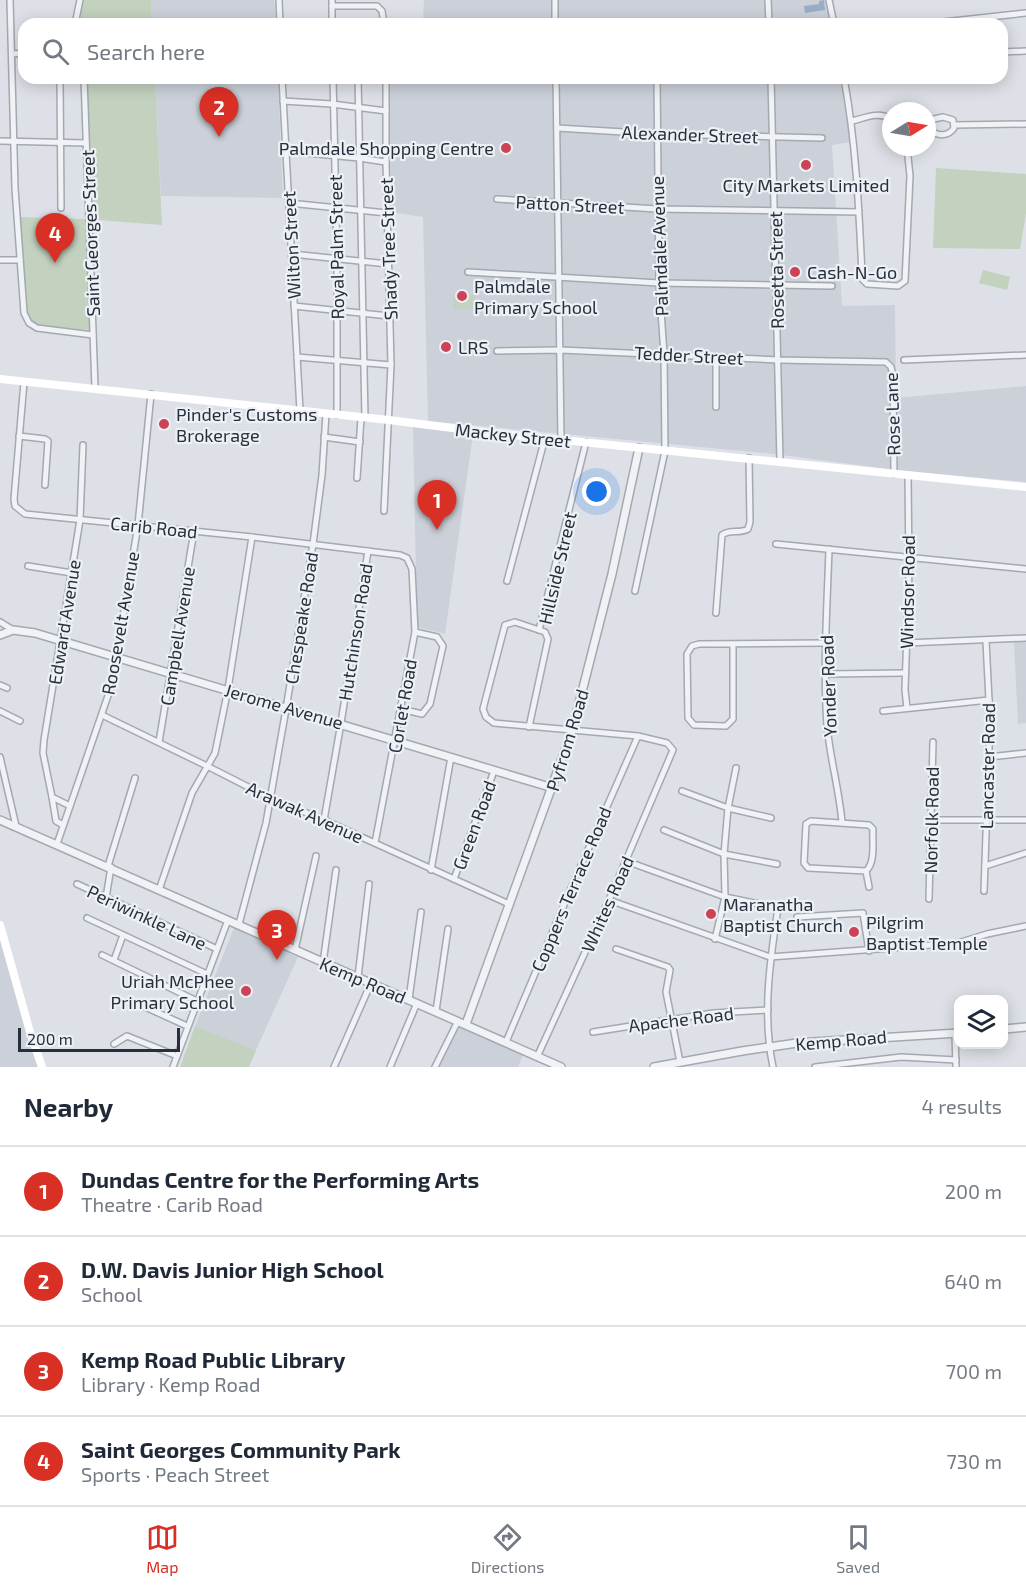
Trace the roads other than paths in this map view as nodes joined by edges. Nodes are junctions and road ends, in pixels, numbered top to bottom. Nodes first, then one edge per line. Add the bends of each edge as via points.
1 (10, 0) edge
2 (80, 0) edge
3 (279, 0) edge
4 (555, 0) edge
5 (768, 0) edge
6 (829, 0) edge
7 (332, 3) edge
8 (1026, 14) edge
9 (76, 18) edge
10 (280, 18) edge
11 (383, 18) edge
12 (555, 18) edge
13 (770, 18) edge
14 (833, 18) edge
15 (994, 18) edge
16 (1026, 51) edge
17 (1008, 52) edge
18 (12, 54) junction
19 (18, 54) edge
20 (60, 84) edge
21 (84, 84) edge
22 (282, 84) edge
23 (333, 84) edge
24 (358, 84) edge
25 (386, 84) edge
26 (556, 84) edge
27 (657, 84) edge
28 (771, 84) edge
29 (845, 84) edge
30 (283, 101) junction
31 (332, 104) junction
32 (358, 107) junction
33 (386, 111) junction
34 (882, 115) edge
35 (852, 121) junction
36 (1026, 124) edge
37 (955, 125) junction
38 (557, 128) junction
39 (657, 134) junction
40 (773, 138) junction
41 (822, 138) dead end
42 (0, 141) edge
43 (14, 141) junction
44 (60, 142) junction
45 (86, 143) junction
46 (286, 151) junction
47 (335, 156) junction
48 (908, 156) edge
49 (359, 158) junction
50 (386, 162) junction
51 (497, 200) dead end
52 (557, 202) junction
53 (289, 203) junction
54 (61, 208) dead end
55 (335, 208) junction
56 (657, 209) junction
57 (361, 211) junction
58 (775, 211) junction
59 (859, 212) junction
60 (387, 213) junction
61 (292, 254) junction
62 (337, 259) junction
63 (0, 260) edge
64 (20, 260) junction
65 (363, 262) junction
66 (388, 264) junction
67 (468, 272) dead end
68 (559, 279) junction
69 (659, 283) junction
70 (776, 285) junction
71 (832, 286) dead end
72 (294, 306) junction
73 (337, 309) junction
74 (364, 313) junction
75 (389, 316) junction
76 (93, 335) junction
77 (561, 350) junction
78 (497, 351) dead end
79 (664, 354) junction
80 (1026, 355) edge
81 (716, 356) junction
82 (297, 357) junction
83 (338, 360) junction
84 (778, 360) junction
85 (904, 360) dead end
86 (881, 361) joint
87 (364, 363) junction
88 (391, 365) junction
89 (0, 379) edge
90 (24, 382) junction
91 (95, 388) junction
92 (151, 394) junction
93 (716, 407) dead end
94 (300, 411) junction
95 (326, 414) junction
96 (337, 415) junction
97 (364, 418) junction
98 (389, 420) junction
99 (19, 436) junction
100 (324, 437) junction
101 (545, 438) junction
102 (561, 440) junction
103 (360, 442) junction
104 (586, 442) junction
105 (83, 445) dead end
106 (639, 448) junction
107 (665, 451) junction
108 (749, 458) junction
109 (780, 461) junction
110 (894, 474) junction
111 (908, 476) junction
112 (357, 478) dead end
113 (45, 485) dead end
114 (1026, 487) edge
115 (384, 511) dead end
116 (80, 520) junction
117 (138, 525) junction
118 (194, 531) junction
119 (252, 537) junction
120 (313, 544) junction
121 (776, 544) dead end
122 (829, 549) junction
123 (368, 551) junction
124 (908, 557) junction
125 (28, 566) dead end
126 (412, 569) joint
127 (1026, 569) edge
128 (72, 573) junction
129 (507, 581) dead end
130 (634, 591) dead end
131 (716, 613) dead end
132 (0, 622) edge
133 (13, 630) junction
134 (539, 630) junction
135 (415, 632) junction
136 (0, 635) edge
137 (1026, 638) edge
138 (986, 641) junction
139 (61, 642) junction
140 (826, 643) junction
141 (906, 643) junction
142 (734, 645) junction
143 (115, 658) junction
144 (905, 673) junction
145 (826, 674) junction
146 (170, 675) junction
147 (0, 685) edge
148 (7, 688) dead end
149 (228, 689) junction
150 (989, 700) junction
151 (907, 708) junction
152 (286, 709) junction
153 (401, 709) junction
154 (0, 711) edge
155 (883, 711) dead end
156 (102, 716) junction
157 (20, 721) dead end
158 (341, 723) junction
159 (528, 727) junction
160 (572, 731) junction
161 (638, 736) junction
162 (396, 740) junction
163 (159, 742) junction
164 (933, 742) dead end
165 (1026, 753) edge
166 (0, 757) edge
167 (451, 757) junction
168 (989, 757) junction
169 (207, 766) junction
170 (736, 768) dead end
171 (494, 771) junction
172 (135, 778) dead end
173 (553, 788) junction
174 (682, 791) dead end
175 (52, 797) junction
176 (270, 798) junction
177 (70, 806) junction
178 (728, 808) junction
179 (771, 818) dead end
180 (0, 820) edge
181 (324, 820) junction
182 (931, 820) junction
183 (1026, 820) edge
184 (987, 821) junction
185 (842, 822) junction
186 (63, 825) junction
187 (16, 826) junction
188 (663, 830) dead end
189 (375, 843) junction
190 (57, 844) junction
191 (1026, 853) edge
192 (724, 854) junction
193 (316, 856) dead end
194 (626, 861) junction
195 (777, 864) dead end
196 (985, 866) junction
197 (110, 867) junction
198 (336, 870) dead end
199 (430, 870) junction
200 (866, 871) junction
201 (454, 879) junction
202 (77, 884) dead end
203 (369, 884) dead end
204 (869, 887) dead end
205 (159, 890) junction
206 (984, 891) dead end
207 (725, 897) junction
208 (106, 898) junction
209 (929, 899) dead end
210 (609, 900) junction
211 (509, 904) junction
212 (421, 912) dead end
213 (797, 917) dead end
214 (87, 918) dead end
215 (228, 920) junction
216 (239, 924) junction
217 (0, 925) edge
218 (1026, 926) edge
219 (448, 929) dead end
220 (123, 935) junction
221 (715, 939) junction
222 (217, 949) junction
223 (616, 949) dead end
224 (295, 950) junction
225 (869, 951) junction
226 (102, 955) dead end
227 (770, 957) junction
228 (114, 960) junction
229 (323, 963) junction
230 (207, 974) junction
231 (358, 978) junction
232 (371, 983) junction
233 (409, 999) junction
234 (197, 1001) junction
235 (417, 1003) junction
236 (143, 1006) dead end
237 (768, 1010) junction
238 (436, 1011) junction
239 (672, 1018) junction
240 (458, 1021) junction
241 (466, 1024) junction
242 (187, 1026) junction
243 (1026, 1027) edge
244 (1008, 1029) edge
245 (593, 1032) dead end
246 (954, 1033) edge
247 (506, 1042) junction
248 (114, 1044) dead end
249 (769, 1047) junction
250 (956, 1049) edge
251 (177, 1056) junction
252 (537, 1057) junction
253 (680, 1062) junction
254 (956, 1064) edge
255 (845, 1066) edge
256 (42, 1067) edge
257 (173, 1067) edge
258 (334, 1067) edge
259 (390, 1067) edge
260 (435, 1067) edge
261 (561, 1067) edge
262 (654, 1067) edge
263 (773, 1067) edge
264 (815, 1067) edge

1 - 18 street
2 - 9 street
3 - 10 street
4 - 12 street
5 - 13 street
6 - 14 street
7 - 11 street via 377,6
8 - 15 street
16 - 17 street
18 - 19 street
18 - 43 street
20 - 44 street
21 - 45 street, Saint Georges Street
22 - 30 street, Wilton Street
23 - 31 street, Royal Palm Street
24 - 32 street
25 - 33 street, Shady Tree Street
26 - 38 street
27 - 39 street, Palmdale Avenue
28 - 40 street, Rosetta Street
29 - 35 street
30 - 31 street
30 - 46 street, Wilton Street
31 - 32 street
31 - 47 street, Royal Palm Street
32 - 33 street
32 - 49 street
33 - 50 street, Shady Tree Street
34 - 35 street
35 - 59 street
36 - 37 street
37 - 37 street via 953,131 944,135 934,134 930,127 934,119 944,117
38 - 39 street, Alexander Street
38 - 52 street
39 - 40 street, Alexander Street
39 - 56 street, Palmdale Avenue
40 - 41 street, Alexander Street
40 - 58 street, Rosetta Street
42 - 43 street
43 - 44 street
43 - 64 street
44 - 45 street
44 - 54 street
45 - 76 street, Saint Georges Street
46 - 47 street
46 - 53 street, Wilton Street
47 - 49 street
47 - 55 street, Royal Palm Street
48 - 59 street via 904,284 867,284 862,279
49 - 50 street
49 - 57 street
50 - 60 street, Shady Tree Street
51 - 52 street, Patton Street
52 - 56 street, Patton Street
52 - 68 street
53 - 55 street
53 - 61 street, Wilton Street
55 - 57 street
55 - 62 street, Royal Palm Street
56 - 58 street, Patton Street
56 - 69 street, Palmdale Avenue
57 - 60 street
57 - 65 street
58 - 59 street, Patton Street
58 - 70 street, Rosetta Street
60 - 66 street, Shady Tree Street
61 - 62 street
61 - 72 street, Wilton Street
62 - 65 street
62 - 73 street, Royal Palm Street
63 - 64 street
64 - 76 street via 23,308 29,324
65 - 66 street
65 - 74 street
66 - 75 street, Shady Tree Street
67 - 68 street
68 - 69 street
68 - 77 street
69 - 70 street
69 - 79 street, Palmdale Avenue
70 - 71 street
70 - 84 street, Rosetta Street
72 - 73 street
72 - 82 street, Wilton Street
73 - 74 street
73 - 83 street, Royal Palm Street
74 - 75 street
74 - 87 street
75 - 88 street, Shady Tree Street
76 - 91 street, Saint Georges Street
77 - 78 street, Tedder Street
77 - 79 street, Tedder Street
77 - 102 street
79 - 81 street, Tedder Street
79 - 107 street, Palmdale Avenue
80 - 85 street
81 - 84 street, Tedder Street
81 - 93 street
82 - 83 street
82 - 94 street, Wilton Street
83 - 87 street
83 - 96 street, Royal Palm Street
84 - 86 street, Tedder Street
84 - 109 street, Rosetta Street
86 - 110 street, Rose Lane via 889,363 893,376
87 - 88 street
87 - 97 street
88 - 98 street, Shady Tree Street
89 - 90 main road, Mackey Street
90 - 91 main road, Mackey Street
90 - 99 street, Carib Road
91 - 92 main road, Mackey Street
92 - 94 main road, Mackey Street
92 - 117 street, Roosevelt Avenue
94 - 95 main road, Mackey Street
95 - 96 main road, Mackey Street
95 - 100 street, Chespeake Road
96 - 97 main road, Mackey Street
97 - 98 main road, Mackey Street
97 - 103 street
98 - 101 main road, Mackey Street
98 - 115 street, Shady Tree Street
99 - 113 street via 48,441
99 - 116 street, Carib Road via 15,506 25,514
100 - 103 street
100 - 120 street, Chespeake Road
101 - 102 main road, Mackey Street
101 - 129 street
102 - 104 main road, Mackey Street
103 - 112 street
104 - 106 main road, Mackey Street
104 - 134 street, Hillside Street
105 - 116 street, Edward Avenue
106 - 107 main road, Mackey Street
106 - 160 street, Pyfrom Road
107 - 108 main road, Mackey Street
107 - 130 street
108 - 109 main road, Mackey Street
108 - 131 street via 750,522 742,532 722,535
109 - 110 main road, Mackey Street
110 - 111 main road, Mackey Street
111 - 114 main road, Mackey Street
111 - 124 street, Windsor Road
116 - 117 street, Carib Road
116 - 128 street, Edward Avenue
117 - 118 street, Carib Road
117 - 143 street, Roosevelt Avenue
118 - 119 street, Carib Road
118 - 146 street, Campbell Avenue
119 - 120 street, Carib Road
119 - 149 street
120 - 123 street, Carib Road
120 - 152 street, Chespeake Road
121 - 122 street
122 - 124 street
122 - 140 street, Yonder Road
123 - 126 street, Carib Road via 400,555 407,558
123 - 158 street, Hutchinson Road
124 - 127 street
124 - 141 street, Windsor Road
125 - 128 street
126 - 135 street, Corlet Road
128 - 139 street, Edward Avenue
132 - 133 street, Jerome Avenue
133 - 136 street
133 - 139 street, Jerome Avenue
134 - 159 street, Hillside Street via 548,639
134 - 159 street via 515,622 505,625 483,709 494,723
135 - 153 street, Corlet Road
135 - 153 street via 437,637 443,646 430,704 422,714
137 - 138 street
138 - 141 street
138 - 150 street, Lancaster Road
139 - 143 street, Jerome Avenue
139 - 175 street, Edward Avenue via 43,753
140 - 142 street
140 - 145 street, Yonder Road
141 - 144 street, Windsor Road
142 - 142 street via 733,719 726,726 694,725 688,718 689,649 699,644
143 - 146 street, Jerome Avenue
143 - 156 street, Roosevelt Avenue
144 - 145 street
144 - 151 street, Windsor Road
145 - 185 street, Yonder Road via 828,728
146 - 149 street, Jerome Avenue
146 - 163 street, Campbell Avenue
147 - 148 street
149 - 152 street, Jerome Avenue
149 - 169 street via 215,753
150 - 151 street
150 - 168 street, Lancaster Road
151 - 155 street
152 - 158 street, Jerome Avenue
152 - 176 street, Chespeake Road
153 - 162 street, Corlet Road
154 - 157 street
156 - 163 street, Arawak Avenue
156 - 177 street, Roosevelt Avenue
158 - 162 street, Jerome Avenue
158 - 181 street, Hutchinson Road
159 - 160 street
160 - 161 street
160 - 173 street, Pyfrom Road
161 - 194 street, Whites Road via 667,743 673,750
161 - 247 street, Coppers Terrace Road
162 - 167 street, Jerome Avenue
162 - 189 street, Corlet Road
163 - 169 street, Arawak Avenue
164 - 182 street, Norfolk Road
165 - 168 street
166 - 187 street
167 - 171 street, Jerome Avenue
167 - 199 street
168 - 184 street, Lancaster Road
169 - 176 street, Arawak Avenue
169 - 205 street via 192,793
170 - 178 street
171 - 173 street, Jerome Avenue
171 - 201 street, Green Road
172 - 197 street
173 - 211 street, Pyfrom Road
174 - 178 street
175 - 177 street
175 - 186 street, Edward Avenue via 56,822
176 - 181 street, Arawak Avenue
176 - 216 street, Chespeake Road
177 - 186 street, Roosevelt Avenue
178 - 179 street
178 - 192 street
180 - 187 street, Kemp Road
181 - 189 street, Arawak Avenue
182 - 184 street
182 - 209 street, Norfolk Road
183 - 184 street
184 - 196 street, Lancaster Road
185 - 200 street via 869,825 873,829 872,862
185 - 200 street via 806,824 804,863 808,868
186 - 190 street, Roosevelt Avenue
187 - 190 street, Kemp Road
188 - 192 street
189 - 199 street, Arawak Avenue
190 - 197 street, Kemp Road
191 - 196 street
192 - 195 street
192 - 207 street
193 - 224 street
194 - 207 street
194 - 210 street, Whites Road
196 - 206 street, Lancaster Road
197 - 205 street, Kemp Road
197 - 208 street
198 - 229 street
199 - 201 street, Arawak Avenue
200 - 204 street
201 - 211 street, Arawak Avenue
202 - 208 street, Periwinkle Lane
203 - 231 street
205 - 215 street, Kemp Road
207 - 221 street
207 - 227 street via 778,908
208 - 222 street, Periwinkle Lane
210 - 221 street
210 - 252 street, Whites Road
211 - 241 street, Pyfrom Road
212 - 233 street
213 - 225 street via 863,913
214 - 220 street
215 - 216 street, Kemp Road
215 - 222 street
216 - 224 street, Kemp Road
217 - 256 main road
218 - 225 street via 958,942
219 - 238 street
220 - 228 street
220 - 230 street
221 - 227 street
222 - 230 street
223 - 239 street via 668,967 666,992
224 - 229 street, Kemp Road
225 - 227 street
226 - 228 street
227 - 237 street
228 - 234 street
229 - 231 street, Kemp Road
230 - 234 street
231 - 232 street, Kemp Road
232 - 233 street, Kemp Road
232 - 258 street
233 - 235 street, Kemp Road
234 - 242 street
235 - 238 street, Kemp Road
235 - 259 street
236 - 242 street
237 - 239 street, Apache Road
237 - 249 street
238 - 240 street, Kemp Road
239 - 245 street, Apache Road
239 - 253 street
240 - 241 street, Kemp Road
240 - 260 street
241 - 247 street, Kemp Road
242 - 251 street
243 - 244 street
246 - 249 street, Kemp Road
247 - 252 street, Kemp Road
248 - 251 street via 127,1036
249 - 253 street, Kemp Road
249 - 263 street
250 - 254 street
251 - 257 street
252 - 261 street, Kemp Road
253 - 262 street, Kemp Road
254 - 255 street via 901,1057
255 - 264 street

